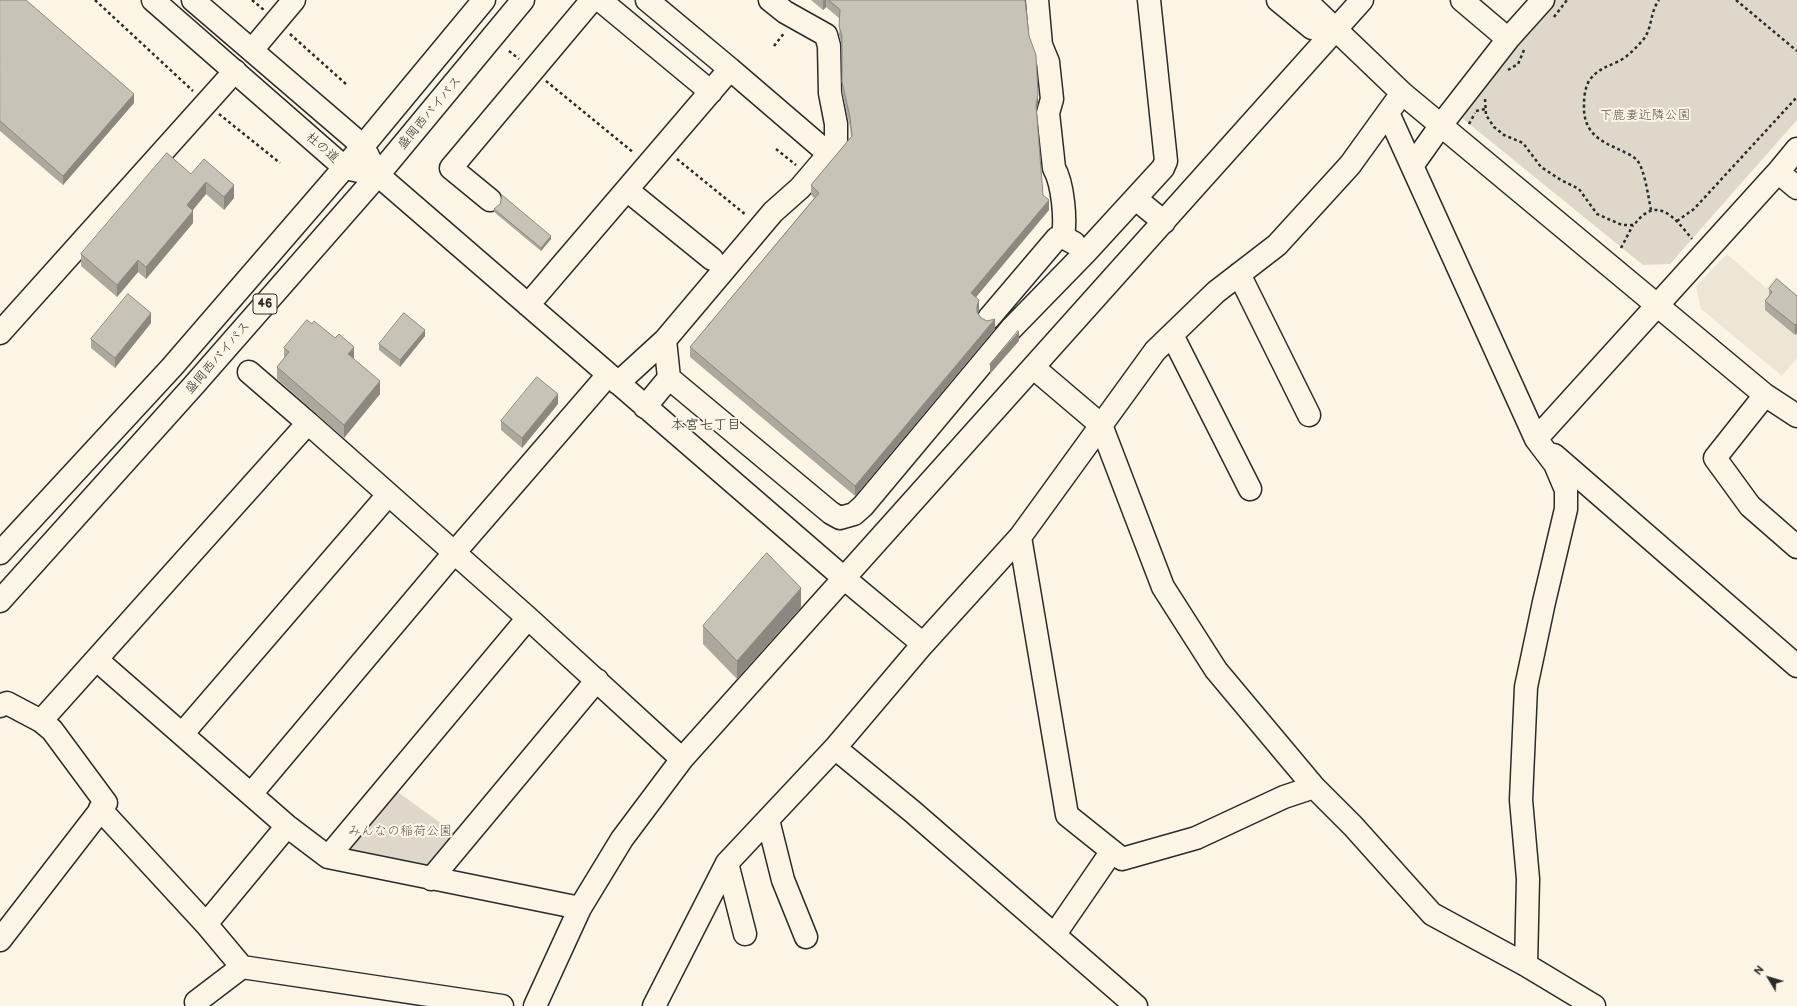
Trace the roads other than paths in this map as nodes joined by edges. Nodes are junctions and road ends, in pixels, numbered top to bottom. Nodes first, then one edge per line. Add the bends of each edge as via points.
1 (153, 0) edge
2 (193, 0) edge
3 (294, 0) edge
4 (484, 0) edge
5 (523, 0) edge
6 (592, 0) edge
7 (600, 0) edge
8 (770, 0) edge
9 (1036, 0) edge
10 (1149, 0) edge
11 (1278, 0) edge
12 (1305, 0) edge
13 (1362, 0) edge
14 (1462, 0) edge
15 (651, 1) edge
16 (1548, 9) edge
17 (1336, 31) junction
18 (1517, 43) junction
19 (252, 50) junction
20 (730, 69) junction
21 (235, 71) junction
22 (710, 92) junction
23 (1402, 93) junction
24 (1388, 113) junction
25 (1442, 125) junction
26 (363, 146) junction
27 (1797, 149) edge
28 (828, 154) junction
29 (1412, 166) junction
30 (344, 168) junction
31 (1778, 172) junction
32 (378, 176) junction
33 (1797, 188) edge
34 (627, 190) junction
35 (1136, 199) junction
36 (490, 200) dead end
37 (1164, 222) junction
38 (1063, 237) junction
39 (1086, 252) junction
40 (712, 259) dead end
41 (1240, 274) junction
42 (528, 305) junction
43 (1656, 306) junction
44 (989, 318) dead end
45 (0, 333) edge
46 (1172, 335) junction
47 (665, 340) junction
48 (1034, 368) junction
49 (249, 372) dead end
50 (669, 378) junction
51 (613, 379) junction
52 (1765, 395) junction
53 (645, 406) junction
54 (1309, 415) dead end
55 (1797, 416) edge
56 (308, 423) junction
57 (1101, 425) junction
58 (1536, 439) junction
59 (1250, 490) dead end
60 (388, 495) junction
61 (1020, 537) junction
62 (1797, 547) edge
63 (0, 552) edge
64 (454, 553) junction
65 (845, 579) junction
66 (0, 601) edge
67 (528, 618) junction
68 (923, 644) junction
69 (97, 660) junction
70 (1797, 666) edge
71 (597, 680) junction
72 (0, 706) edge
73 (41, 721) junction
74 (183, 733) junction
75 (835, 748) junction
76 (682, 759) junction
77 (1314, 787) junction
78 (251, 794) junction
79 (100, 809) junction
80 (768, 820) junction
81 (287, 826) junction
82 (1112, 851) junction
83 (328, 857) junction
84 (727, 863) junction
85 (431, 879) junction
86 (580, 908) junction
87 (206, 924) junction
88 (745, 934) dead end
89 (1055, 934) junction
90 (806, 937) dead end
91 (0, 940) edge
92 (1526, 965) junction
93 (242, 967) junction
94 (421, 1000) edge
95 (198, 1006) edge
96 (502, 1006) edge
97 (535, 1006) edge
98 (654, 1006) edge
99 (1136, 1006) edge
100 (1594, 1006) edge

1 - 21 main road, 杜の道
2 - 19 main road
3 - 19 main road
4 - 26 main road, 46
5 - 32 main road, 盛岡西バイパス / 46
6 - 36 main road via 451,168
7 - 22 main road
8 - 28 main road via 785,12 826,35 829,46 829,88 836,124 836,141
9 - 38 main road via 1041,45 1050,76 1052,98 1048,113 1054,168 1058,175 1064,220
10 - 35 main road via 1166,161
11 - 17 main road via 1312,28
12 - 17 main road
13 - 17 main road
14 - 18 main road
15 - 20 main road
16 - 18 main road
17 - 23 main road
17 - 37 main road
18 - 25 main road
19 - 26 main road
20 - 22 main road
20 - 28 main road
21 - 30 main road, 杜の道
21 - 45 main road
22 - 34 main road
23 - 24 main road
23 - 25 main road
24 - 29 main road
24 - 41 main road via 1350,165 1277,245
25 - 29 main road
25 - 43 main road
26 - 30 main road, 46
26 - 32 main road
27 - 31 main road
28 - 47 main road via 800,188 773,212
29 - 58 main road
30 - 32 main road, 杜の道
30 - 63 main road, 46 via 172,367
31 - 33 main road
31 - 43 main road
32 - 42 main road
32 - 66 main road, 盛岡西バイパス / 46
34 - 40 main road
34 - 42 main road
35 - 37 main road
35 - 39 main road
37 - 48 main road
38 - 39 main road
38 - 44 main road via 1057,238
39 - 50 main road via 1011,329 854,514 840,518 831,513
41 - 46 main road via 1216,292
41 - 54 main road
42 - 51 main road
43 - 52 main road
43 - 58 main road
46 - 57 main road via 1155,351
46 - 59 main road
47 - 50 main road
47 - 51 main road
48 - 57 main road
48 - 65 main road
49 - 56 main road
50 - 53 main road
51 - 53 main road
51 - 64 main road
52 - 55 main road
52 - 62 main road via 1715,458 1750,506
53 - 65 main road
56 - 60 main road
56 - 69 main road
57 - 61 main road
57 - 77 main road via 1163,587 1216,670
58 - 70 main road
58 - 92 main road via 1555,464 1566,490 1566,509 1526,687 1521,800 1528,879
60 - 64 main road
60 - 74 main road
61 - 68 main road
61 - 82 main road via 1067,815
64 - 67 main road
64 - 78 main road
65 - 68 main road
65 - 76 main road
67 - 71 main road
67 - 83 main road
68 - 75 main road
69 - 73 main road
69 - 74 main road
71 - 76 main road
71 - 85 main road
72 - 73 main road via 7,703
73 - 79 main road via 52,730 106,803
74 - 78 main road
75 - 80 main road
75 - 89 main road
76 - 86 main road via 622,839
77 - 82 main road via 1284,797 1196,838 1122,859
77 - 92 main road via 1353,826 1432,914
78 - 81 main road
79 - 87 main road
79 - 91 main road
80 - 84 main road
80 - 90 main road via 783,880
81 - 83 main road
81 - 87 main road
82 - 89 main road
83 - 85 main road
84 - 88 main road
84 - 98 main road
85 - 86 main road
86 - 97 main road
87 - 93 main road
89 - 99 main road
92 - 100 main road
93 - 94 main road
93 - 95 main road via 196,1002
94 - 96 main road

